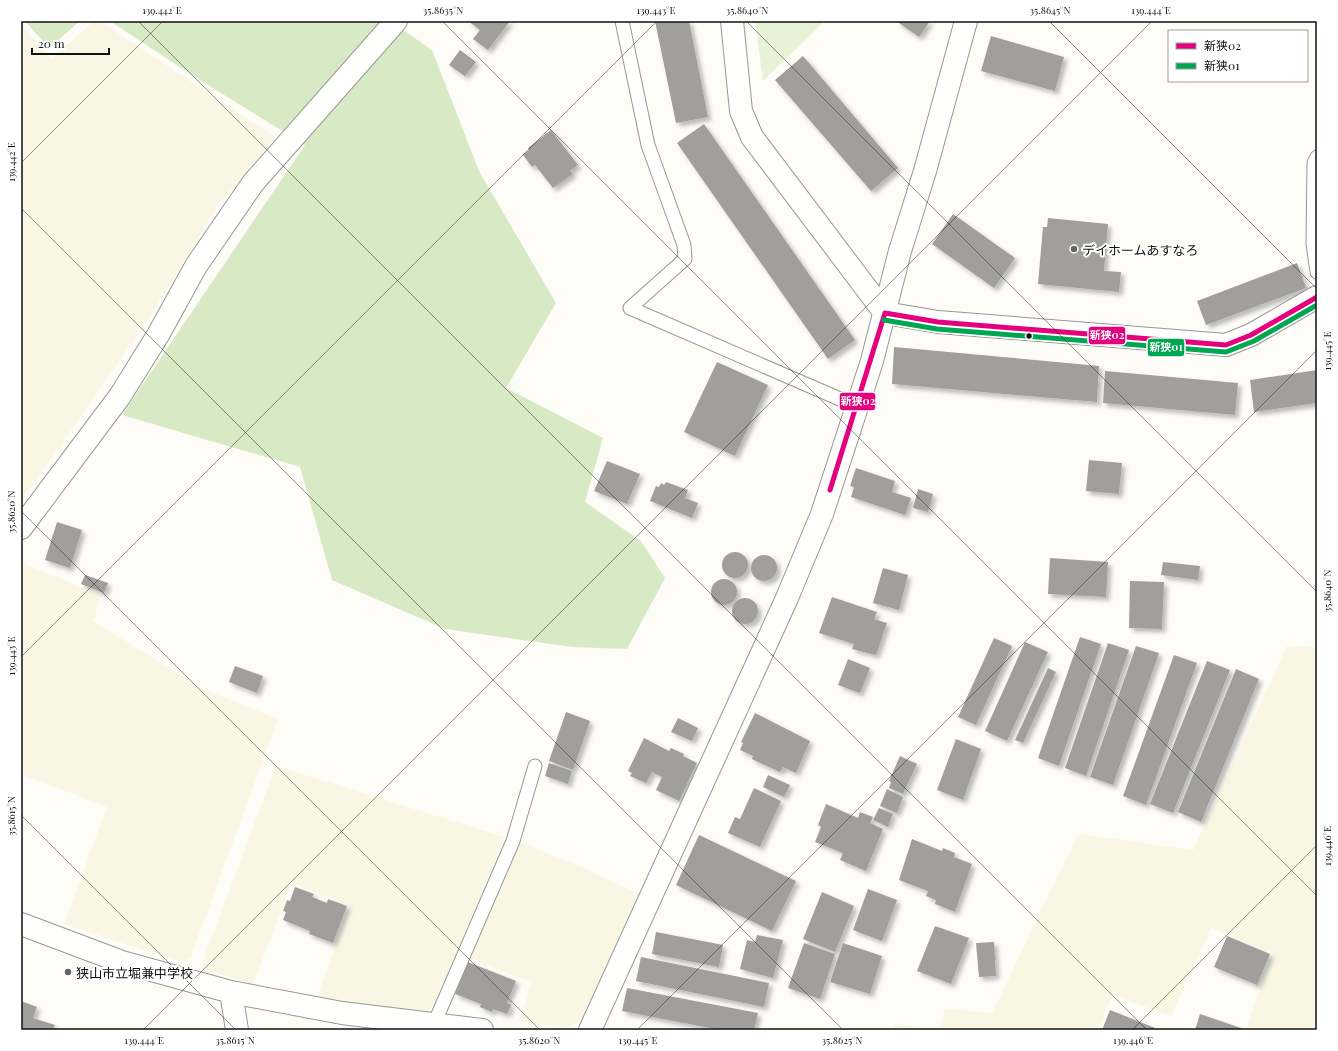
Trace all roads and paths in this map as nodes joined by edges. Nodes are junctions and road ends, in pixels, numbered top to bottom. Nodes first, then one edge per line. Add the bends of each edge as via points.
1 (396, 21) edge
2 (622, 21) edge
3 (732, 21) edge
4 (966, 21) edge
5 (1316, 161) edge
6 (1317, 272) edge
7 (1317, 297) edge
8 (885, 313) junction
9 (856, 406) junction
10 (21, 528) edge
11 (534, 766) dead end
12 (21, 924) edge
13 (231, 992) junction
14 (434, 1024) junction
15 (237, 1030) edge
16 (482, 1030) edge
17 (590, 1030) edge

1 - 10 street via 253,184 196,266 158,335 120,396
2 - 9 lane via 648,145 684,245 685,259 630,308
3 - 8 street via 741,111 752,137
4 - 8 street
5 - 6 lane via 1313,244
7 - 8 street via 1251,335 1226,345 938,322
8 - 9 street
9 - 17 street via 822,514 806,554
11 - 14 lane via 513,841
12 - 13 street via 122,962
13 - 14 street via 342,1013
13 - 15 street
14 - 16 street

